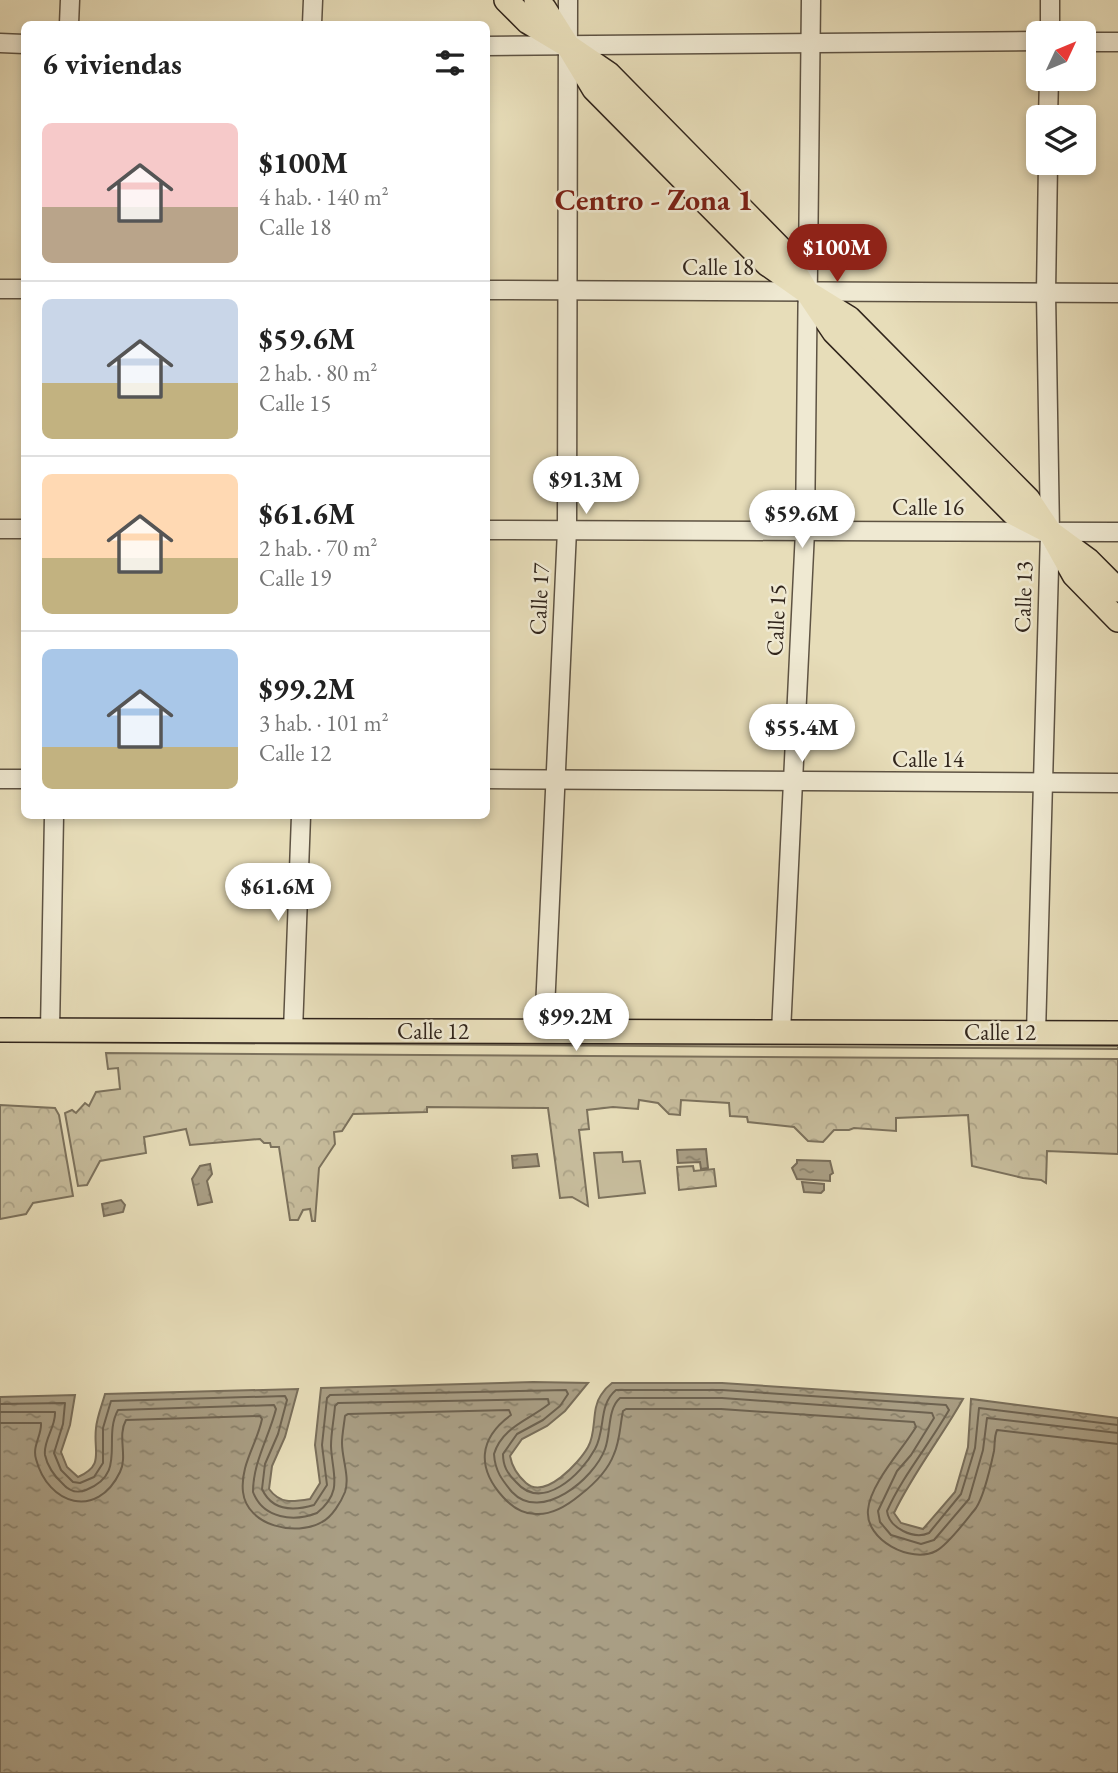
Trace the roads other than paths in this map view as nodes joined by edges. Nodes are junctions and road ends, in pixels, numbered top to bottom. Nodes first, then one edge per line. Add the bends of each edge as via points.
1 (70, 0) edge
2 (313, 0) edge
3 (506, 0) edge
4 (536, 0) edge
5 (568, 0) edge
6 (811, 0) edge
7 (1050, 0) edge
8 (69, 21) edge
9 (312, 21) edge
10 (1050, 21) edge
11 (1026, 41) edge
12 (810, 42) junction
13 (1096, 42) edge
14 (1118, 42) edge
15 (0, 43) edge
16 (21, 44) edge
17 (490, 46) edge
18 (568, 46) junction
19 (1048, 175) edge
20 (0, 289) edge
21 (21, 289) edge
22 (490, 290) edge
23 (568, 292) junction
24 (807, 292) junction
25 (1046, 293) junction
26 (1118, 293) edge
27 (0, 529) edge
28 (21, 529) edge
29 (490, 530) edge
30 (567, 530) junction
31 (805, 531) junction
32 (1050, 531) junction
33 (1118, 532) edge
34 (1118, 590) edge
35 (1118, 620) edge
36 (0, 779) edge
37 (21, 779) edge
38 (490, 779) edge
39 (554, 780) junction
40 (793, 783) junction
41 (1118, 783) edge
42 (1042, 784) junction
43 (54, 819) edge
44 (300, 819) edge
45 (0, 1030) edge
46 (50, 1030) junction
47 (293, 1031) junction
48 (544, 1031) junction
49 (781, 1032) junction
50 (1036, 1032) junction
51 (1118, 1033) edge

1 - 8 street
2 - 9 street
3 - 18 main road via 528,22
4 - 18 main road
5 - 18 street, Calle 17
6 - 12 street, Calle 15
7 - 10 street
11 - 12 street
12 - 18 street
12 - 24 street, Calle 15
13 - 14 street
15 - 16 street
17 - 18 street
18 - 23 street, Calle 17
18 - 24 main road via 594,89 767,264
19 - 25 street, Calle 13
20 - 21 street
22 - 23 street, Calle 18
23 - 24 street, Calle 18
23 - 30 street, Calle 17
24 - 25 street, Calle 18
24 - 31 street, Calle 15
24 - 32 main road via 834,332 1013,513
25 - 26 street, Calle 18
25 - 32 street, Calle 13
27 - 28 street
29 - 30 street, Calle 16
30 - 31 street, Calle 16
30 - 39 street, Calle 17
31 - 32 street, Calle 16
31 - 40 street, Calle 15
32 - 33 street, Calle 16
32 - 34 main road
32 - 35 main road via 1074,575
32 - 42 street, Calle 13
36 - 37 street
38 - 39 street, Calle 14
39 - 40 street, Calle 14
39 - 48 street, Calle 17
40 - 42 street, Calle 14
40 - 49 street, Calle 15
41 - 42 street, Calle 14
42 - 50 street, Calle 13
43 - 46 street
44 - 47 street
45 - 46 main road, Calle 12
46 - 47 main road, Calle 12
47 - 48 main road, Calle 12
48 - 49 main road, Calle 12
49 - 50 main road, Calle 12
50 - 51 main road, Calle 12

